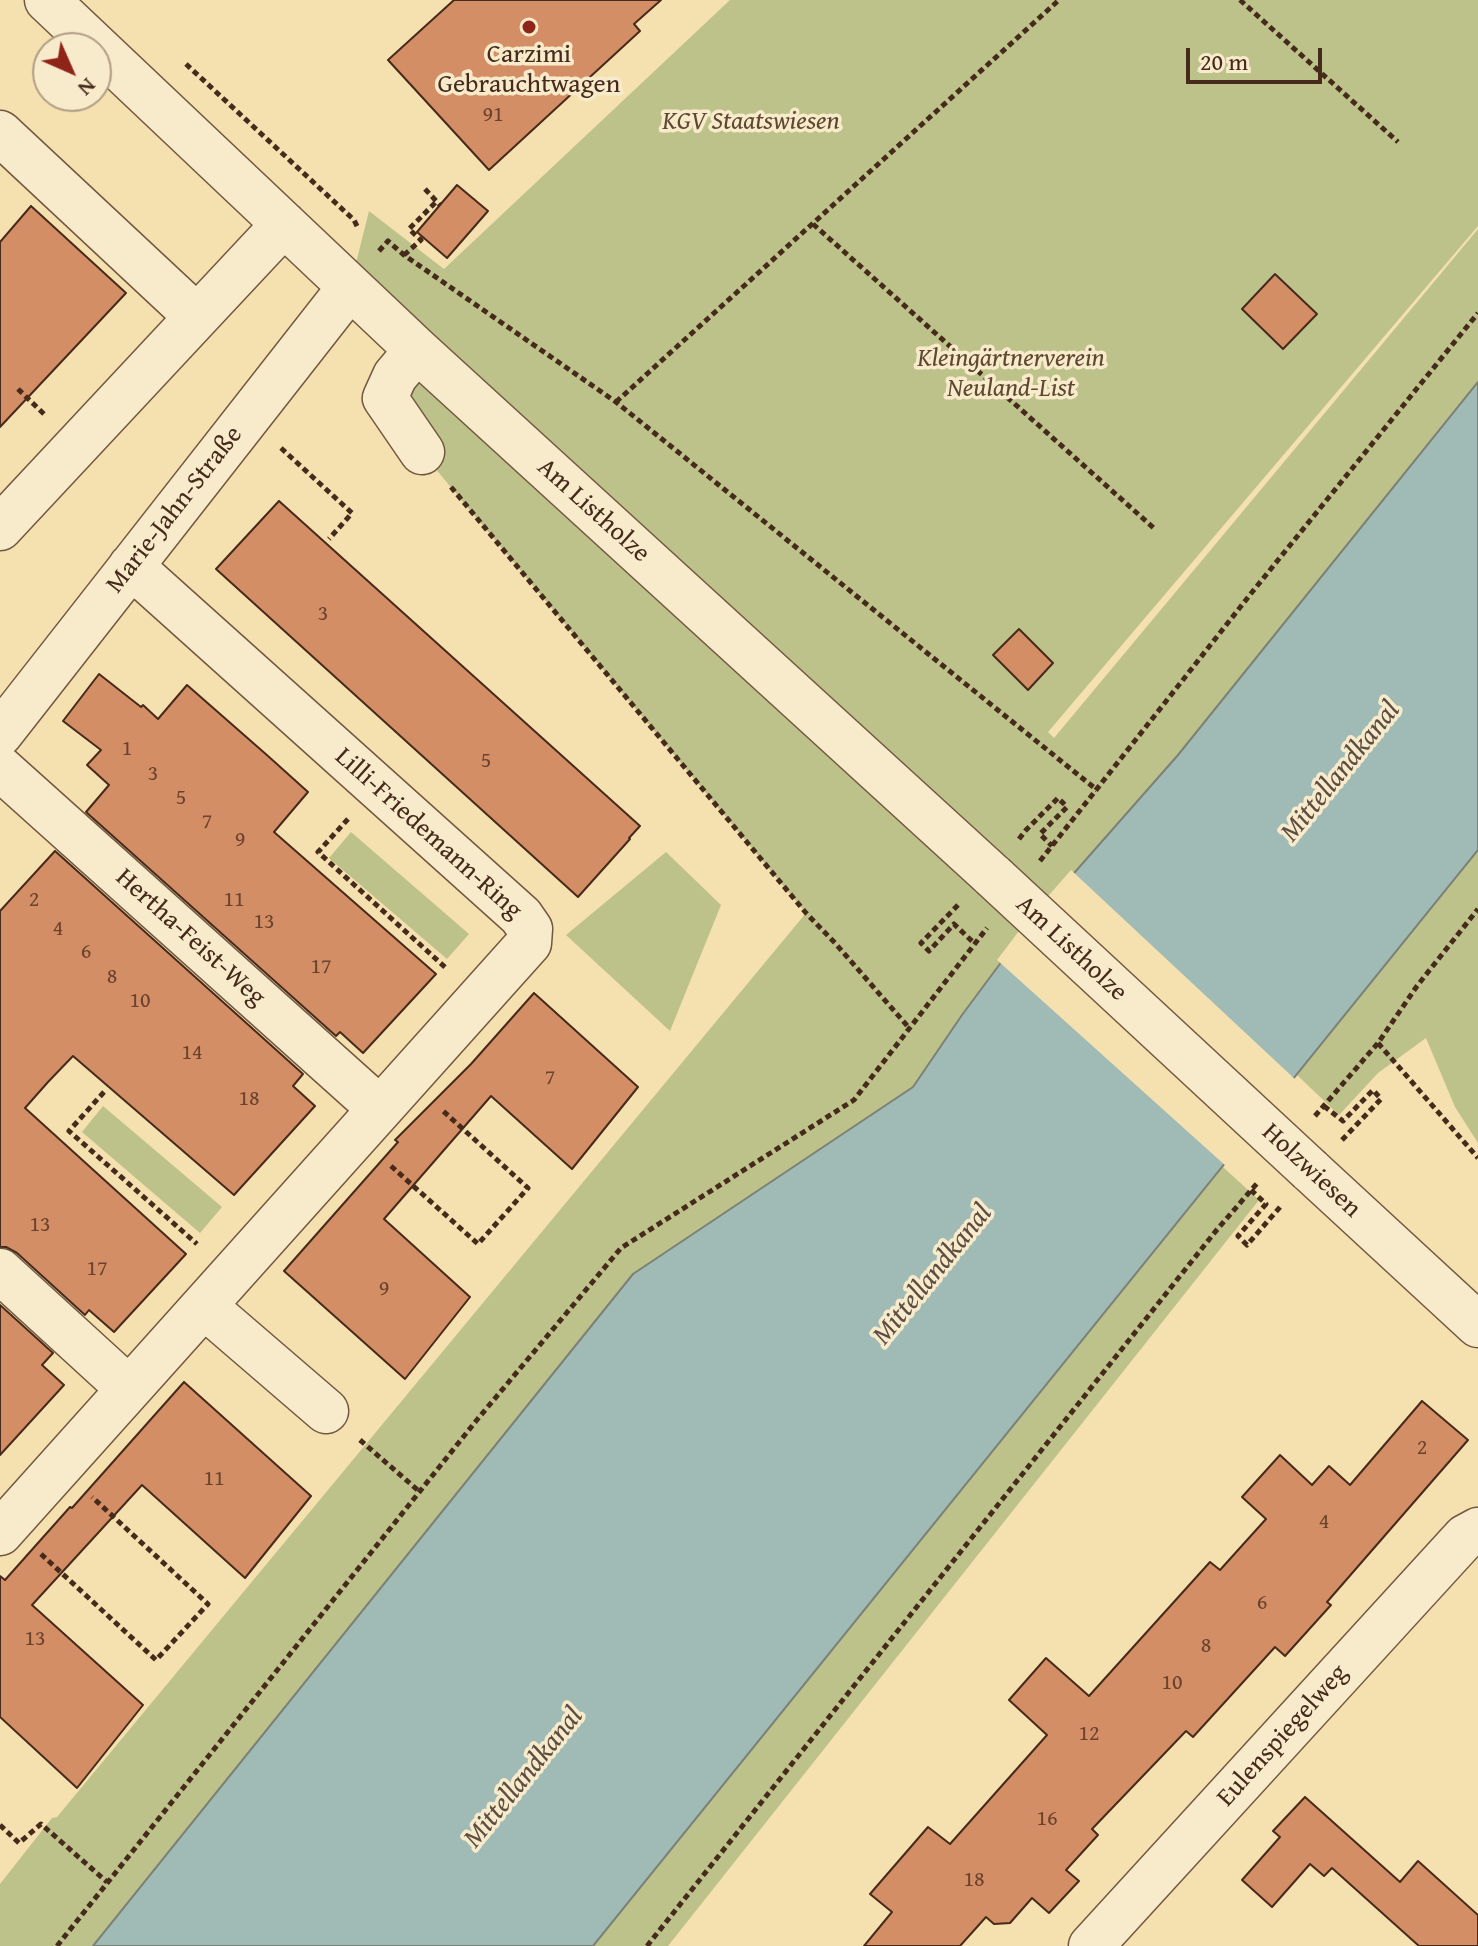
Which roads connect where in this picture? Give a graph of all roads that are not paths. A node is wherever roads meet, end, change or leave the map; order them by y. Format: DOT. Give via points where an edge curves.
graph roads {
  1 [pos="47,0"];
  2 [pos="0,133"];
  3 [pos="284,224"];
  4 [pos="363,271"];
  5 [pos="197,317"];
  6 [pos="417,350"];
  7 [pos="422,452"];
  8 [pos="0,528"];
  9 [pos="131,566"];
  10 [pos="0,734"];
  11 [pos="0,768"];
  12 [pos="1144,1017"];
  13 [pos="381,1108"];
  14 [pos="0,1271"];
  15 [pos="204,1306"];
  16 [pos="1478,1325"];
  17 [pos="129,1389"];
  18 [pos="326,1411"];
  19 [pos="4,1528"];
  20 [pos="1478,1530"];
  21 [pos="1091,1946"];
  1 -- 3 [label="street, Am Listholze"];
  2 -- 5 [label="street"];
  3 -- 4 [label="street, Am Listholze"];
  3 -- 5 [label="street"];
  4 -- 6 [label="street, Am Listholze"];
  4 -- 9 [label="street, Marie-Jahn-Straße"];
  5 -- 8 [label="street"];
  6 -- 7 [label="street" via="385,398"];
  6 -- 12 [label="street, Am Listholze, bridge" via="1013,873"];
  9 -- 10 [label="street, Marie-Jahn-Straße"];
  9 -- 13 [label="street, Lilli-Friedemann-Ring" via="530,929 529,943"];
  11 -- 13 [label="street, Hertha-Feist-Weg"];
  12 -- 16 [label="street, Holzwiesen, bridge"];
  13 -- 15 [label="street, Lilli-Friedemann-Ring"];
  14 -- 17 [label="street"];
  15 -- 17 [label="street, Lilli-Friedemann-Ring"];
  15 -- 18 [label="street"];
  17 -- 19 [label="street, Lilli-Friedemann-Ring"];
  20 -- 21 [label="street, Eulenspiegelweg" via="1465,1537"];
}
